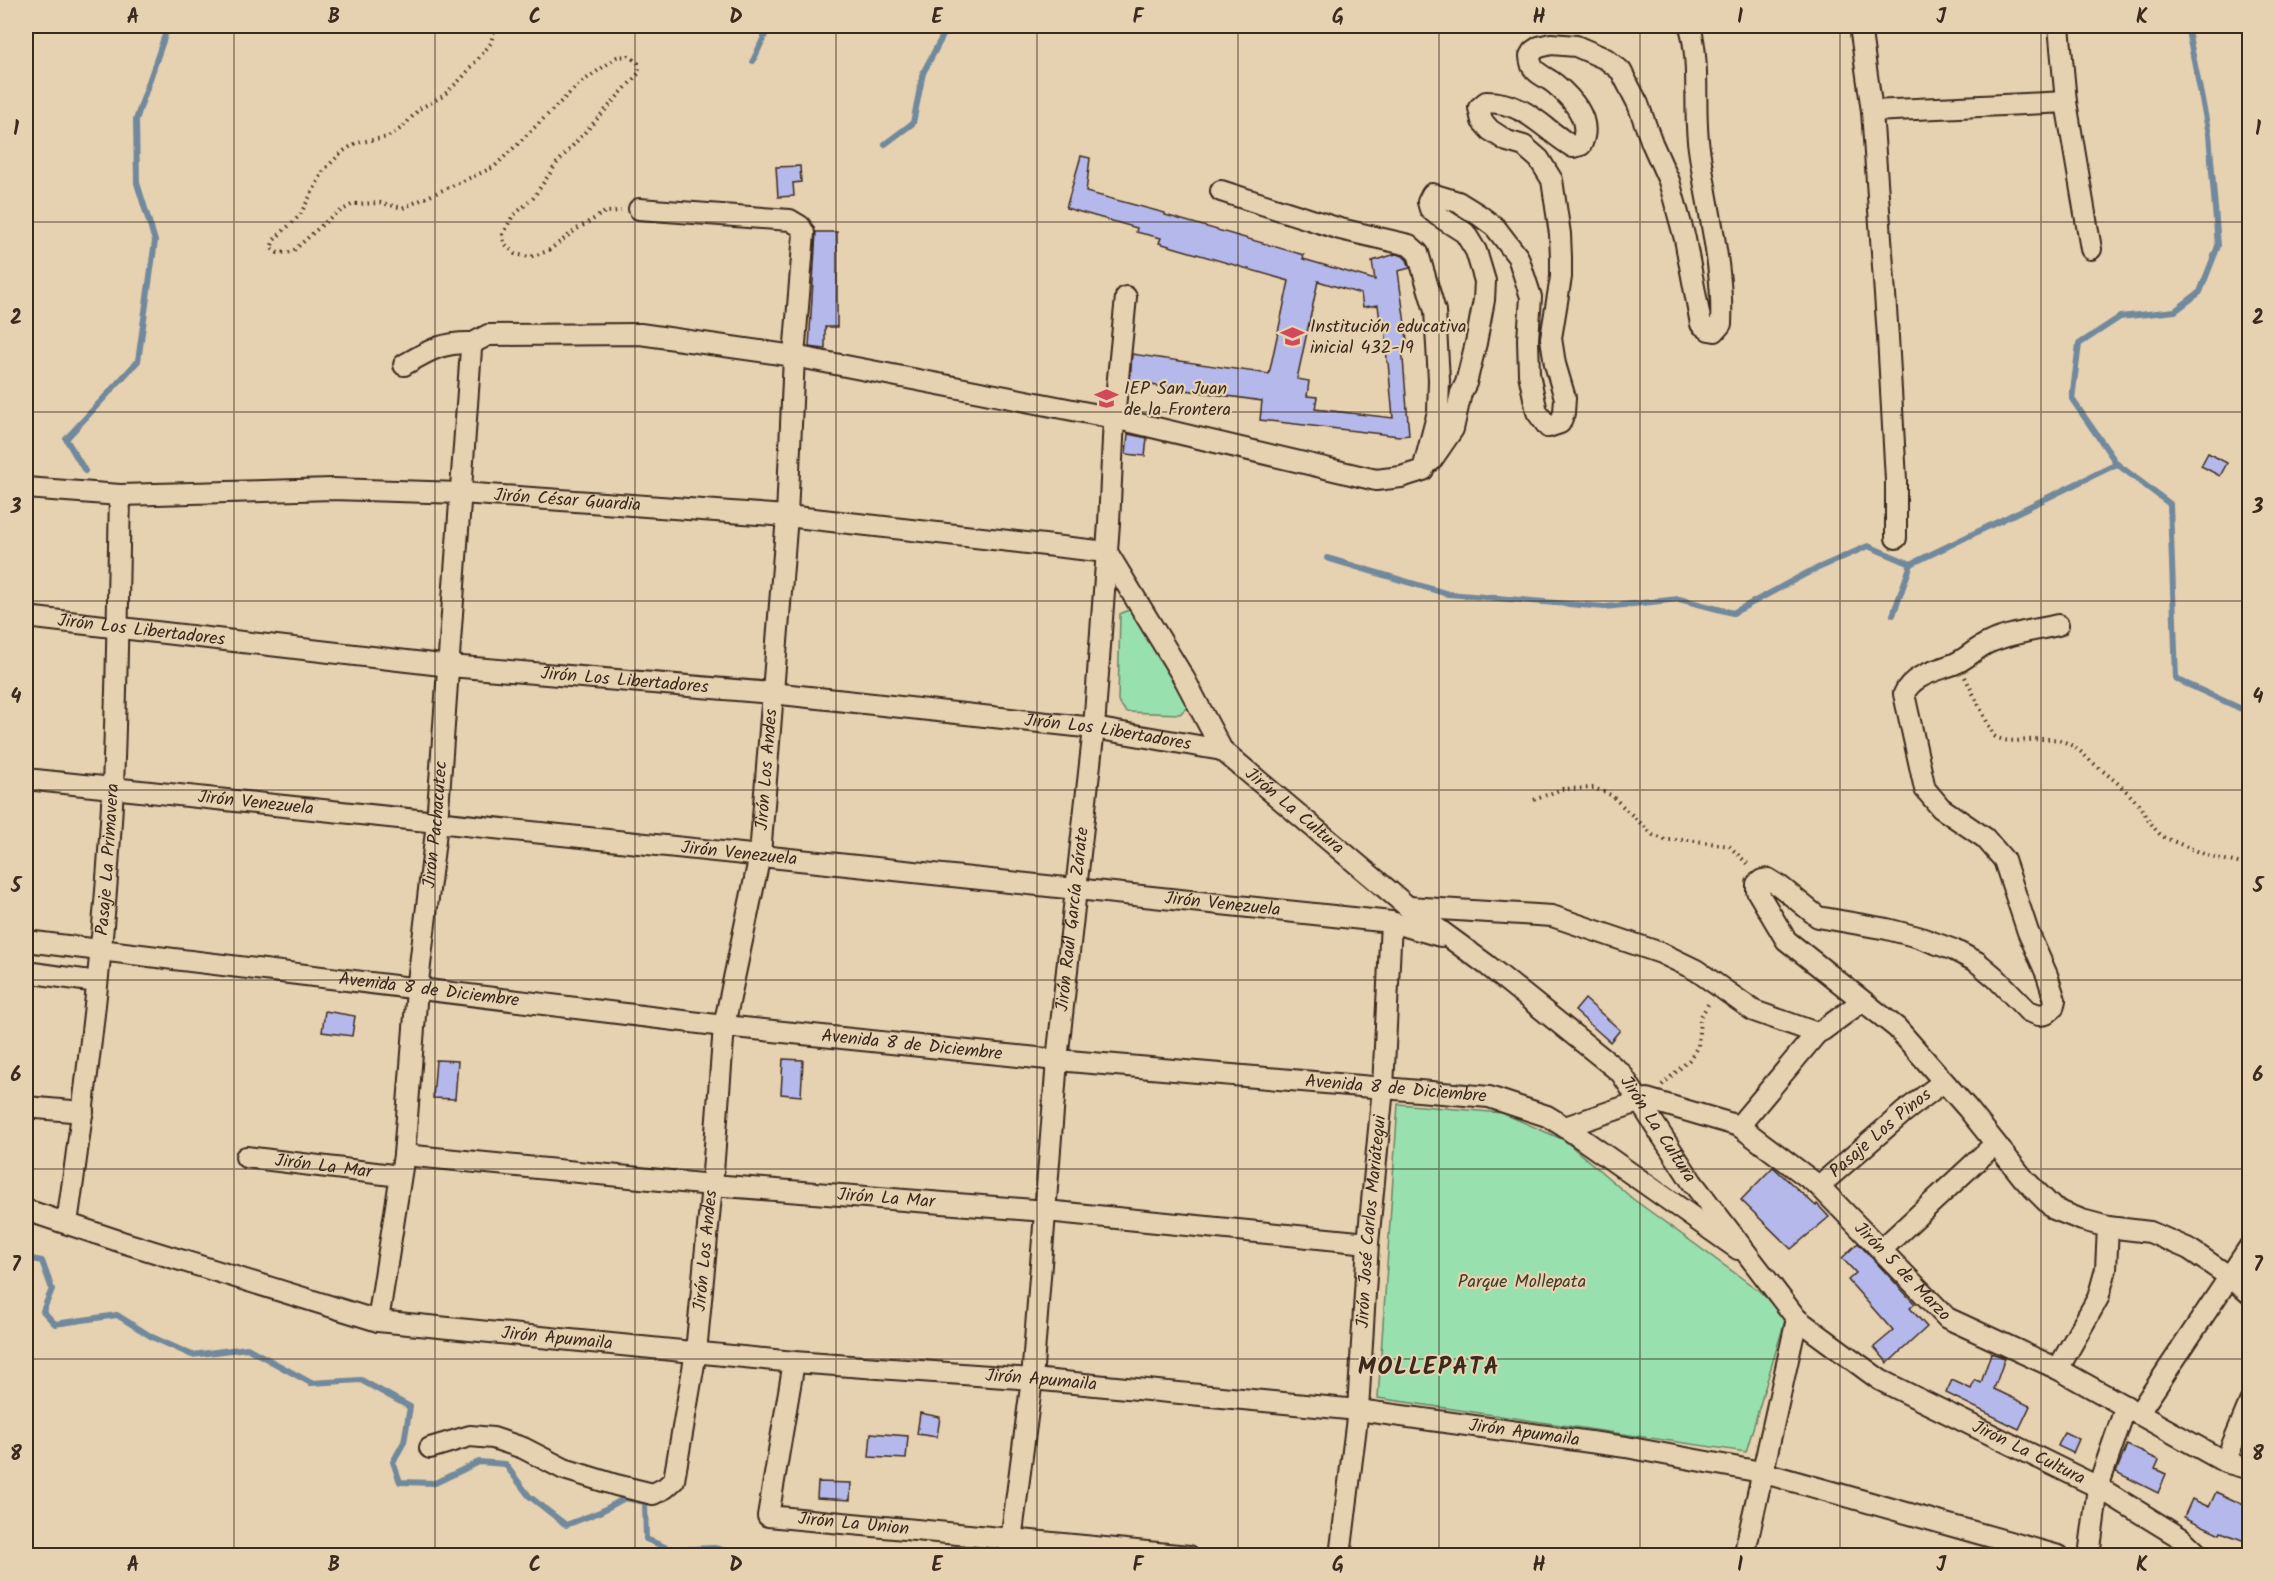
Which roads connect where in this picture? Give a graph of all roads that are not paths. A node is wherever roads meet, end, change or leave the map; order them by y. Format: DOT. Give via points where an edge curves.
graph roads {
  1 [pos="1690,26"];
  2 [pos="1860,26"];
  3 [pos="2059,26"];
  4 [pos="2066,102"];
  5 [pos="1872,111"];
  6 [pos="1221,191"];
  7 [pos="639,209"];
  8 [pos="2091,249"];
  9 [pos="1126,297"];
  10 [pos="480,339"];
  11 [pos="794,356"];
  12 [pos="404,366"];
  13 [pos="1114,418"];
  14 [pos="1423,470"];
  15 [pos="26,488"];
  16 [pos="461,494"];
  17 [pos="120,495"];
  18 [pos="787,516"];
  19 [pos="1896,538"];
  20 [pos="1107,552"];
  21 [pos="26,617"];
  22 [pos="2058,625"];
  23 [pos="118,629"];
  24 [pos="450,666"];
  25 [pos="772,693"];
  26 [pos="1094,728"];
  27 [pos="1222,750"];
  28 [pos="26,779"];
  29 [pos="113,787"];
  30 [pos="437,823"];
  31 [pos="760,855"];
  32 [pos="1077,887"];
  33 [pos="1408,907"];
  34 [pos="1391,922"];
  35 [pos="1451,939"];
  36 [pos="26,941"];
  37 [pos="101,949"];
  38 [pos="26,972"];
  39 [pos="97,982"];
  40 [pos="417,990"];
  41 [pos="1862,1002"];
  42 [pos="724,1026"];
  43 [pos="1817,1033"];
  44 [pos="1057,1060"];
  45 [pos="1943,1082"];
  46 [pos="1383,1088"];
  47 [pos="1643,1100"];
  48 [pos="26,1107"];
  49 [pos="83,1112"];
  50 [pos="1739,1126"];
  51 [pos="1565,1127"];
  52 [pos="1995,1144"];
  53 [pos="404,1155"];
  54 [pos="246,1157"];
  55 [pos="400,1176"];
  56 [pos="712,1185"];
  57 [pos="1819,1186"];
  58 [pos="26,1210"];
  59 [pos="1046,1211"];
  60 [pos="67,1223"];
  61 [pos="2108,1227"];
  62 [pos="1368,1243"];
  63 [pos="2250,1246"];
  64 [pos="1882,1249"];
  65 [pos="1755,1261"];
  66 [pos="2230,1277"];
  67 [pos="2250,1294"];
  68 [pos="1797,1319"];
  69 [pos="378,1321"];
  70 [pos="696,1352"];
  71 [pos="794,1362"];
  72 [pos="2058,1369"];
  73 [pos="1032,1379"];
  74 [pos="2250,1402"];
  75 [pos="1358,1410"];
  76 [pos="2132,1410"];
  77 [pos="429,1448"];
  78 [pos="2225,1461"];
  79 [pos="2250,1469"];
  80 [pos="1761,1472"];
  81 [pos="2098,1487"];
  82 [pos="1010,1548"];
  83 [pos="1180,1555"];
  84 [pos="1189,1556"];
  85 [pos="1340,1556"];
  86 [pos="1744,1556"];
  87 [pos="2059,1556"];
  88 [pos="2089,1556"];
  89 [pos="2200,1556"];
  1 -- 14 [label="street" via="1695,44 1698,140 1718,266 1721,324 1715,331 1701,324 1669,181 1621,71 1606,59 1576,46 1539,47 1530,56 1532,66 1578,106 1585,129 1581,145 1574,147 1524,110 1508,104 1486,102 1479,108 1482,122 1490,130 1524,146 1539,159 1552,180 1561,258 1551,347 1565,398 1564,413 1560,423 1548,427 1538,412 1529,374 1530,297 1518,257 1495,227 1479,215 1458,202 1432,194 1430,209 1465,233 1476,250 1485,281 1476,343 1453,429"];
  2 -- 5 [label="street"];
  3 -- 4 [label="street"];
  4 -- 5 [label="street"];
  4 -- 8 [label="street"];
  5 -- 19 [label="street" via="1888,337"];
  6 -- 14 [label="street" via="1340,229 1409,245 1418,253 1435,311 1439,380 1438,412"];
  7 -- 11 [label="street, Jirón Los Andes" via="790,220 800,226 804,233"];
  9 -- 13 [label="street, Jirón Raúl García Zárate"];
  10 -- 11 [label="street" via="640,334"];
  10 -- 12 [label="street" via="451,342"];
  10 -- 16 [label="street, Jirón Pachacutec" via="471,349"];
  11 -- 13 [label="street"];
  11 -- 18 [label="street, Jirón Los Andes"];
  13 -- 14 [label="street" via="1376,480"];
  13 -- 20 [label="street, Jirón Raúl García Zárate"];
  15 -- 17 [label="street, Jirón César Guardia"];
  16 -- 17 [label="street, Jirón César Guardia" via="332,489"];
  16 -- 18 [label="street, Jirón César Guardia"];
  16 -- 24 [label="street, Jirón Pachacutec"];
  17 -- 23 [label="street, Pasaje La Primavera"];
  18 -- 20 [label="street, Jirón César Guardia"];
  18 -- 25 [label="street, Jirón Los Andes"];
  20 -- 26 [label="street, Jirón Raúl García Zárate"];
  20 -- 27 [label="street" via="1185,680"];
  21 -- 23 [label="street, Jirón Los Libertadores"];
  22 -- 41 [label="street" via="1992,640 1956,663 1920,677 1904,694 1925,789 1941,808 1985,838 2004,860 2028,932 2048,975 2055,1000 2053,1008 2038,1015 2028,1011 1977,962 1954,950 1887,929 1818,917 1781,886 1768,879 1757,884 1761,900 1786,940"];
  23 -- 24 [label="street, Jirón Los Libertadores"];
  23 -- 29 [label="street, Pasaje La Primavera"];
  24 -- 25 [label="street, Jirón Los Libertadores"];
  24 -- 30 [label="street, Jirón Pachacutec"];
  25 -- 26 [label="street, Jirón Los Libertadores"];
  25 -- 31 [label="street, Jirón Los Andes"];
  26 -- 27 [label="street, Jirón Los Libertadores"];
  26 -- 32 [label="street, Jirón Raúl García Zárate"];
  27 -- 33 [label="street, Jirón La Cultura"];
  28 -- 29 [label="street, Jirón Venezuela"];
  29 -- 30 [label="street, Jirón Venezuela"];
  29 -- 37 [label="street, Pasaje La Primavera"];
  30 -- 31 [label="street, Jirón Venezuela"];
  30 -- 40 [label="street, Jirón Pachacutec"];
  31 -- 32 [label="street, Jirón Venezuela"];
  31 -- 42 [label="street, Jirón Los Andes"];
  32 -- 34 [label="street, Jirón Venezuela"];
  32 -- 44 [label="street, Jirón Raúl García Zárate"];
  33 -- 35 [label="street, Jirón La Cultura"];
  33 -- 43 [label="street" via="1552,916 1661,953 1696,970 1754,1011"];
  34 -- 35 [label="street, Jirón Venezuela"];
  34 -- 46 [label="street, Jirón José Carlos Mariátegui"];
  35 -- 47 [label="street, Jirón La Cultura" via="1621,1073"];
  36 -- 37 [label="street, Avenida 8 de Diciembre"];
  37 -- 39 [label="street, Pasaje La Primavera"];
  37 -- 40 [label="street, Avenida 8 de Diciembre"];
  38 -- 39 [label="street"];
  39 -- 49 [label="street, Pasaje La Primavera"];
  40 -- 42 [label="street, Avenida 8 de Diciembre"];
  40 -- 53 [label="street, Jirón Pachacutec"];
  41 -- 43 [label="street"];
  41 -- 45 [label="street" via="1897,1028"];
  42 -- 44 [label="street, Avenida 8 de Diciembre"];
  42 -- 56 [label="street, Jirón Los Andes"];
  43 -- 50 [label="street"];
  44 -- 46 [label="street, Avenida 8 de Diciembre"];
  44 -- 59 [label="street, Jirón Raúl García Zárate"];
  45 -- 52 [label="street"];
  45 -- 57 [label="street, Pasaje Los Pinos"];
  46 -- 51 [label="street, Avenida 8 de Diciembre" via="1489,1097 1547,1116"];
  46 -- 62 [label="street, Jirón José Carlos Mariátegui"];
  47 -- 50 [label="street, Jirón 5 de Marzo"];
  47 -- 51 [label="street"];
  47 -- 65 [label="street, Jirón La Cultura" via="1692,1182"];
  48 -- 49 [label="street"];
  49 -- 60 [label="street, Pasaje La Primavera"];
  50 -- 57 [label="street, Jirón 5 de Marzo"];
  51 -- 65 [label="street, Avenida 8 de Diciembre"];
  52 -- 61 [label="street" via="2054,1209"];
  52 -- 64 [label="street"];
  53 -- 55 [label="street, Jirón Pachacutec"];
  53 -- 56 [label="street, Jirón La Mar"];
  54 -- 55 [label="street, Jirón La Mar"];
  55 -- 69 [label="street, Jirón Pachacutec"];
  56 -- 59 [label="street, Jirón La Mar"];
  56 -- 70 [label="street, Jirón Los Andes"];
  57 -- 64 [label="street, Jirón 5 de Marzo"];
  58 -- 60 [label="street, Jirón Apumaila"];
  59 -- 62 [label="street, Jirón La Mar"];
  59 -- 73 [label="street, Jirón Raúl García Zárate"];
  60 -- 69 [label="street, Jirón Apumaila"];
  61 -- 66 [label="street" via="2150,1232 2188,1249"];
  61 -- 72 [label="street" via="2106,1269 2098,1298"];
  62 -- 75 [label="street, Jirón José Carlos Mariátegui"];
  63 -- 66 [label="street"];
  64 -- 72 [label="street, Jirón 5 de Marzo" via="1947,1318"];
  65 -- 68 [label="street, Jirón La Cultura"];
  66 -- 67 [label="street"];
  66 -- 76 [label="street"];
  68 -- 80 [label="street"];
  68 -- 81 [label="street, Jirón La Cultura" via="1880,1380"];
  69 -- 70 [label="street, Jirón Apumaila"];
  70 -- 71 [label="street, Jirón Apumaila"];
  70 -- 77 [label="street, Jirón Los Andes" via="674,1480 653,1494 564,1469 493,1438 470,1436"];
  71 -- 73 [label="street, Jirón Apumaila"];
  71 -- 82 [label="street, Jirón La Union" via="768,1516"];
  72 -- 76 [label="street, Jirón 5 de Marzo"];
  73 -- 75 [label="street, Jirón Apumaila"];
  73 -- 82 [label="street, Jirón Raúl García Zárate"];
  74 -- 78 [label="street"];
  75 -- 80 [label="street, Jirón Apumaila" via="1626,1448"];
  75 -- 85 [label="street, Jirón José Carlos Mariátegui"];
  76 -- 78 [label="street, Jirón 5 de Marzo"];
  76 -- 81 [label="street"];
  78 -- 79 [label="street, Jirón 5 de Marzo"];
  80 -- 86 [label="street"];
  80 -- 87 [label="street, Jirón Apumaila"];
  81 -- 88 [label="street"];
  81 -- 89 [label="street, Jirón La Cultura" via="2181,1538"];
  82 -- 83 [label="street, Jirón La Union"];
  83 -- 84 [label="street, Jirón La Union"];
}
